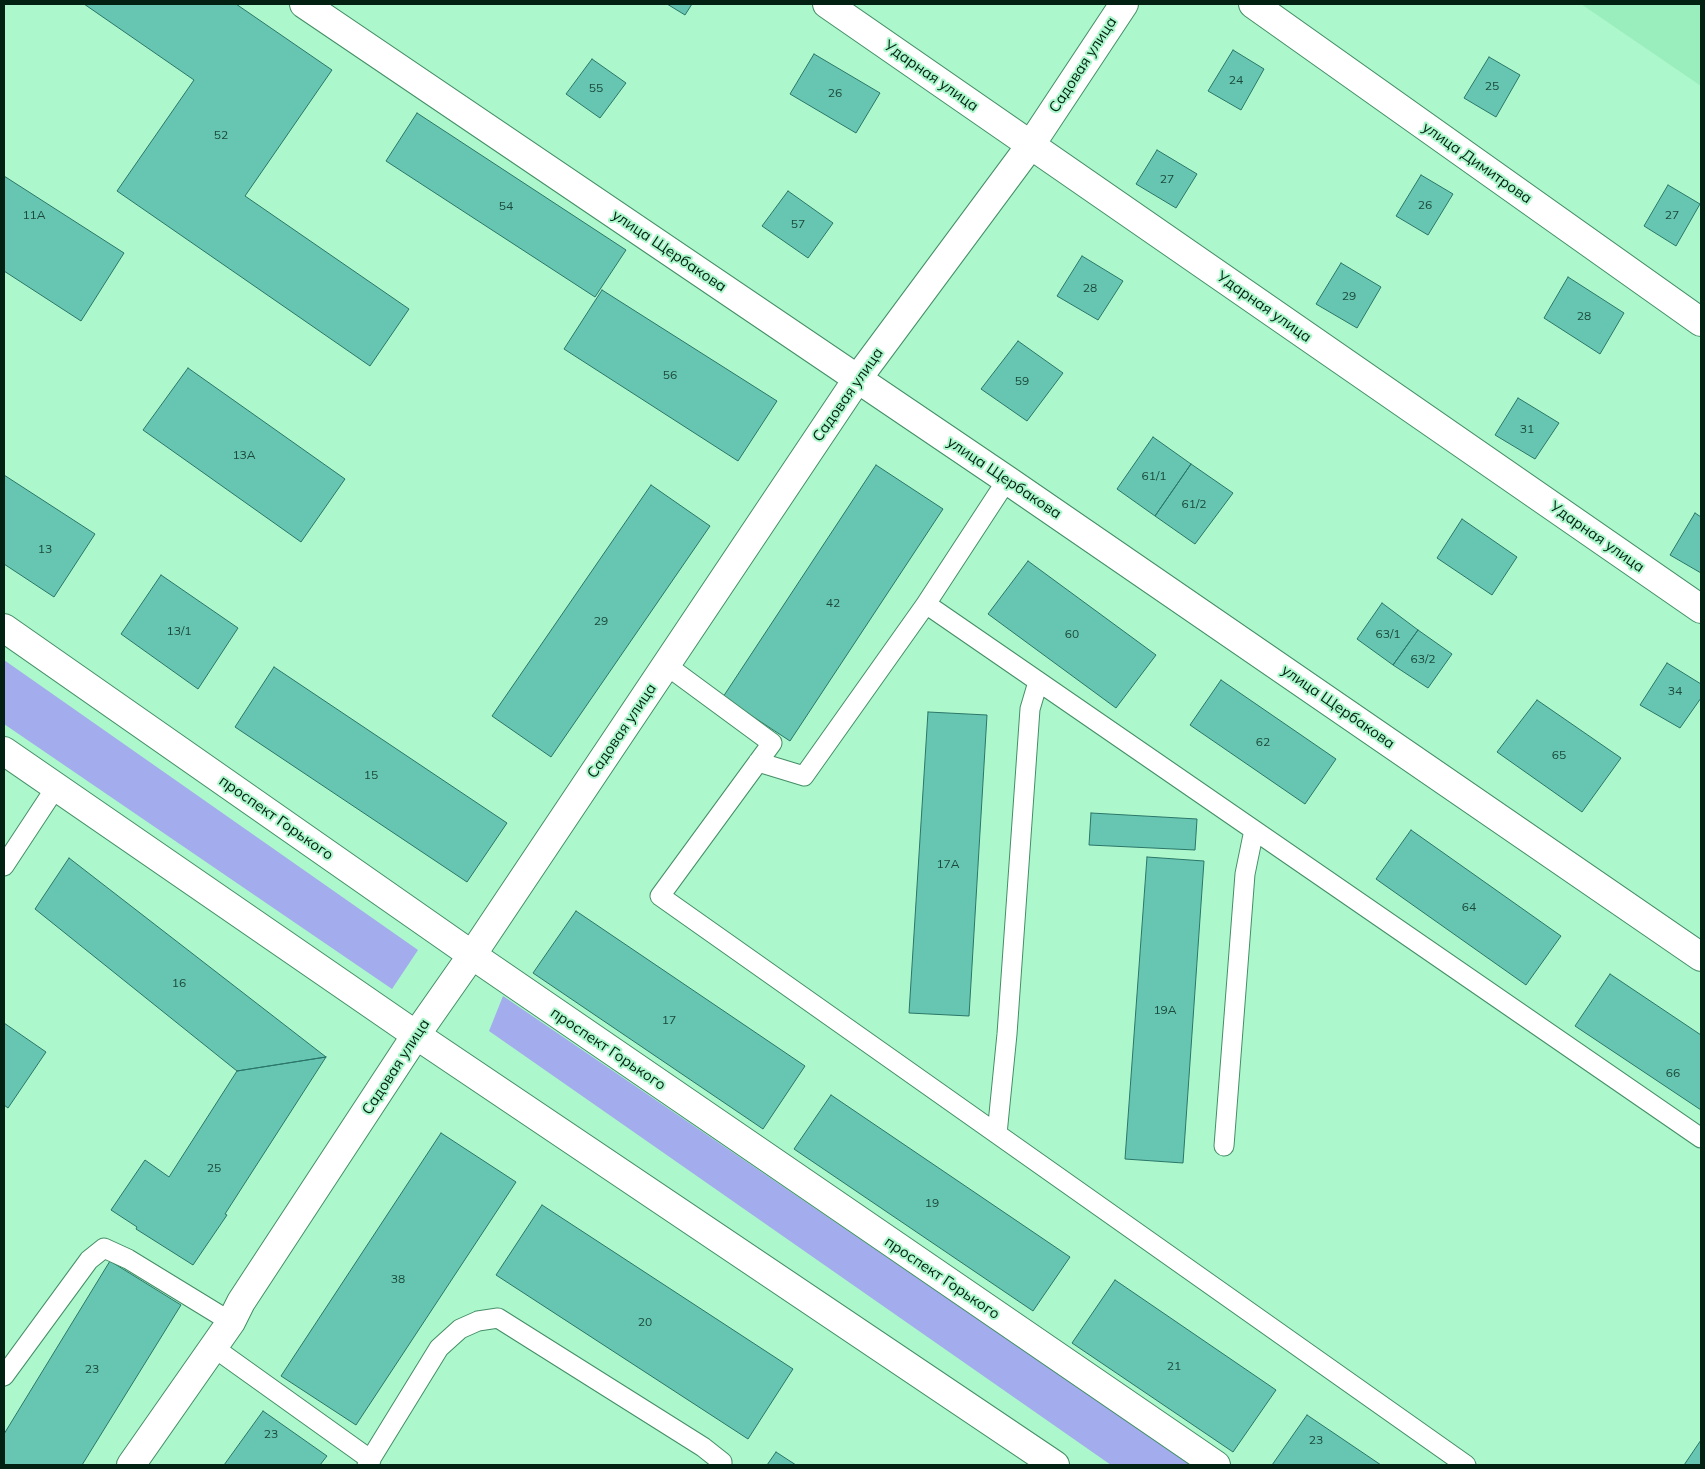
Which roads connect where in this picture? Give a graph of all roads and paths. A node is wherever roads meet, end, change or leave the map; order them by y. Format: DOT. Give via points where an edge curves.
graph roads {
  1 [pos="304,4"];
  2 [pos="827,4"];
  3 [pos="1124,4"];
  4 [pos="1253,4"];
  5 [pos="1030,146"];
  6 [pos="1701,322"];
  7 [pos="858,378"];
  8 [pos="1007,480"];
  9 [pos="926,604"];
  10 [pos="1701,609"];
  11 [pos="4,628"];
  12 [pos="666,664"];
  13 [pos="1038,682"];
  14 [pos="4,752"];
  15 [pos="758,762"];
  16 [pos="56,787"];
  17 [pos="1254,830"];
  18 [pos="4,866"];
  19 [pos="472,955"];
  20 [pos="1701,957"];
  21 [pos="416,1035"];
  22 [pos="997,1134"];
  23 [pos="1701,1138"];
  24 [pos="1224,1146"];
  25 [pos="231,1322"];
  26 [pos="213,1347"];
  27 [pos="4,1376"];
  28 [pos="369,1462"];
  29 [pos="131,1465"];
  30 [pos="722,1465"];
  31 [pos="1055,1465"];
  32 [pos="1216,1465"];
  33 [pos="1466,1465"];
  1 -- 7 [label="street, улица Щербакова"];
  2 -- 5 [label="street, Ударная улица"];
  3 -- 5 [label="street, Садовая улица"];
  4 -- 6 [label="street, улица Димитрова"];
  5 -- 7 [label="street, Садовая улица"];
  5 -- 10 [label="street, Ударная улица"];
  7 -- 8 [label="street, улица Щербакова"];
  7 -- 12 [label="street, Садовая улица"];
  8 -- 9 [label="lane"];
  8 -- 20 [label="street, улица Щербакова"];
  9 -- 13 [label="lane"];
  9 -- 15 [label="lane" via="804,776"];
  11 -- 19 [label="street, проспект Горького"];
  12 -- 15 [label="lane" via="772,743"];
  12 -- 19 [label="street, Садовая улица"];
  13 -- 17 [label="lane"];
  13 -- 22 [label="lane" via="1030,709"];
  14 -- 16 [label="street"];
  15 -- 22 [label="lane" via="660,896"];
  16 -- 18 [label="lane"];
  16 -- 21 [label="street"];
  17 -- 23 [label="lane"];
  17 -- 24 [label="lane" via="1245,874"];
  19 -- 21 [label="street, Садовая улица"];
  19 -- 32 [label="street, проспект Горького"];
  21 -- 25 [label="street, Садовая улица"];
  21 -- 31 [label="street"];
  22 -- 33 [label="lane"];
  25 -- 26 [label="street, Садовая улица"];
  25 -- 27 [label="lane" via="128,1259 104,1248 89,1260"];
  26 -- 28 [label="lane"];
  26 -- 29 [label="street, Садовая улица"];
  28 -- 30 [label="lane" via="439,1348 460,1329 478,1321 498,1318 703,1447"];
}
